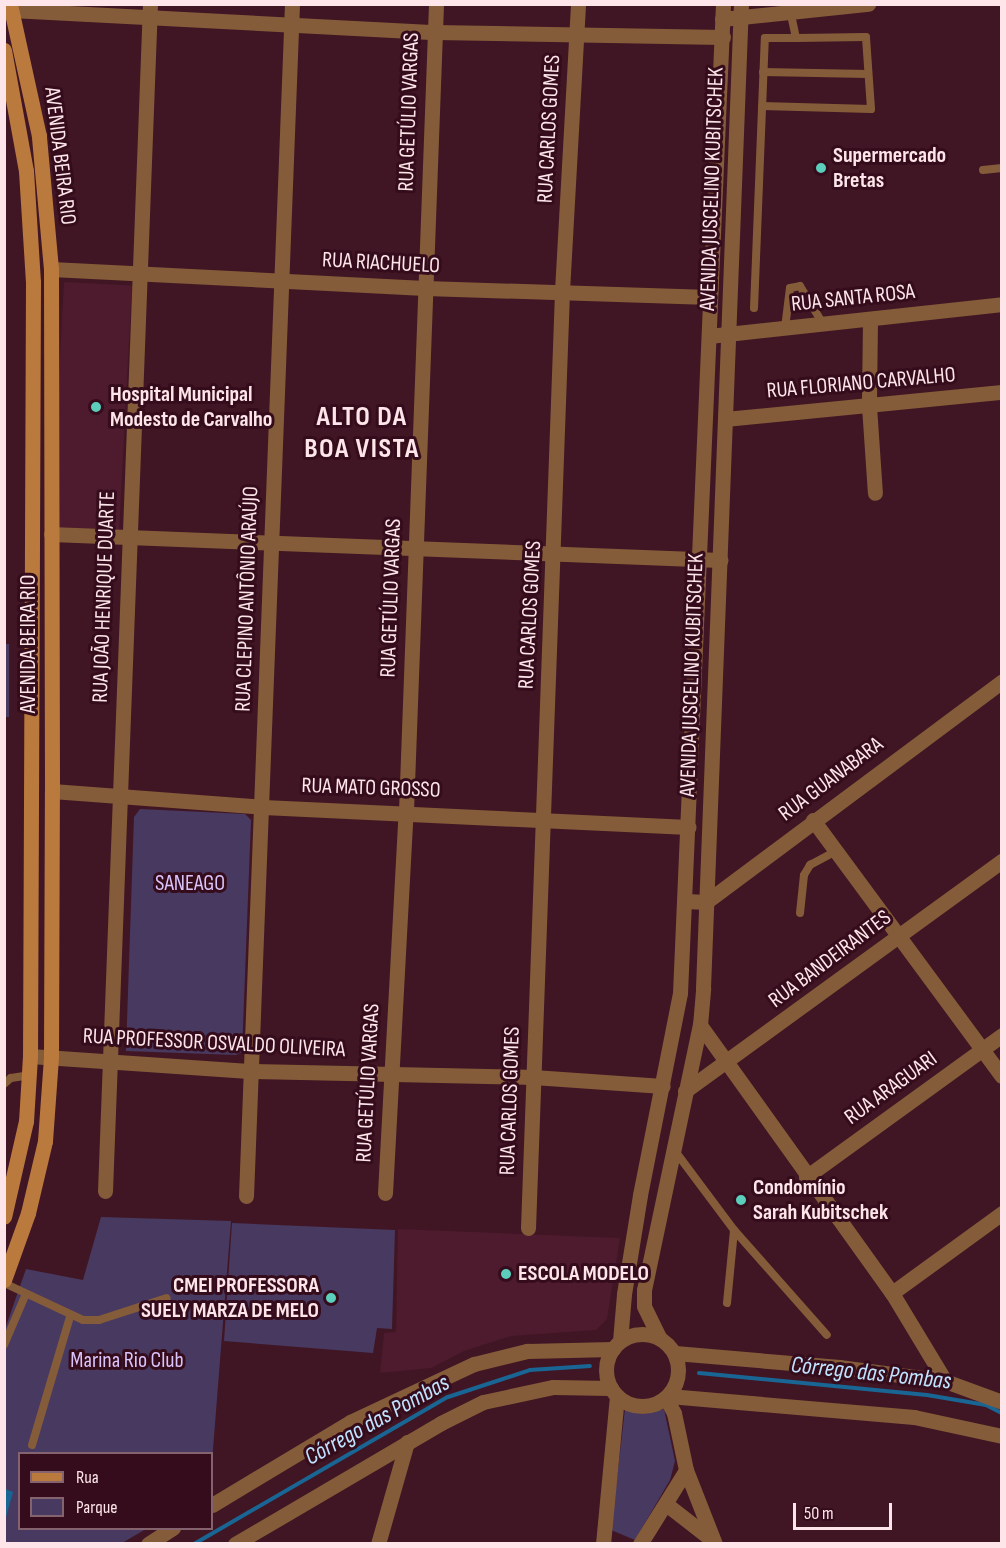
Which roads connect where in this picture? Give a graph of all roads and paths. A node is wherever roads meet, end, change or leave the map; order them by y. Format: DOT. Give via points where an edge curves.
graph roads {
  1 [pos="292,4"];
  2 [pos="436,4"];
  3 [pos="578,4"];
  4 [pos="868,4"];
  5 [pos="10,7"];
  6 [pos="150,10"];
  7 [pos="741,11"];
  8 [pos="722,12"];
  9 [pos="791,14"];
  10 [pos="291,23"];
  11 [pos="435,32"];
  12 [pos="577,34"];
  13 [pos="723,37"];
  14 [pos="796,38"];
  15 [pos="4,50"];
  16 [pos="763,72"];
  17 [pos="868,74"];
  18 [pos="762,106"];
  19 [pos="1002,168"];
  20 [pos="983,170"];
  21 [pos="51,269"];
  22 [pos="140,274"];
  23 [pos="282,280"];
  24 [pos="425,288"];
  25 [pos="562,291"];
  26 [pos="710,297"];
  27 [pos="1002,304"];
  28 [pos="754,308"];
  29 [pos="870,319"];
  30 [pos="823,324"];
  31 [pos="785,328"];
  32 [pos="729,334"];
  33 [pos="709,336"];
  34 [pos="1002,392"];
  35 [pos="869,406"];
  36 [pos="725,425"];
  37 [pos="705,431"];
  38 [pos="875,493"];
  39 [pos="51,534"];
  40 [pos="128,536"];
  41 [pos="270,543"];
  42 [pos="415,551"];
  43 [pos="555,555"];
  44 [pos="700,559"];
  45 [pos="720,560"];
  46 [pos="1002,681"];
  47 [pos="692,760"];
  48 [pos="711,761"];
  49 [pos="52,791"];
  50 [pos="121,797"];
  51 [pos="263,807"];
  52 [pos="406,811"];
  53 [pos="543,818"];
  54 [pos="813,820"];
  55 [pos="689,827"];
  56 [pos="834,852"];
  57 [pos="1002,861"];
  58 [pos="686,901"];
  59 [pos="706,902"];
  60 [pos="800,912"];
  61 [pos="900,934"];
  62 [pos="700,1025"];
  63 [pos="1002,1035"];
  64 [pos="982,1050"];
  65 [pos="30,1056"];
  66 [pos="51,1058"];
  67 [pos="110,1062"];
  68 [pos="728,1063"];
  69 [pos="252,1071"];
  70 [pos="392,1072"];
  71 [pos="29,1075"];
  72 [pos="1002,1076"];
  73 [pos="533,1077"];
  74 [pos="4,1084"];
  75 [pos="663,1086"];
  76 [pos="685,1091"];
  77 [pos="673,1147"];
  78 [pos="806,1177"];
  79 [pos="105,1191"];
  80 [pos="385,1193"];
  81 [pos="246,1196"];
  82 [pos="1002,1213"];
  83 [pos="4,1217"];
  84 [pos="528,1228"];
  85 [pos="734,1230"];
  86 [pos="4,1282"];
  87 [pos="892,1293"];
  88 [pos="24,1296"];
  89 [pos="167,1298"];
  90 [pos="727,1303"];
  91 [pos="70,1317"];
  92 [pos="827,1335"];
  93 [pos="659,1337"];
  94 [pos="4,1345"];
  95 [pos="616,1345"];
  96 [pos="675,1353"];
  97 [pos="945,1381"];
  98 [pos="614,1392"];
  99 [pos="668,1397"];
  100 [pos="1000,1400"];
  101 [pos="1002,1436"];
  102 [pos="407,1442"];
  103 [pos="32,1445"];
  104 [pos="686,1470"];
  105 [pos="213,1504"];
  106 [pos="666,1504"];
  107 [pos="170,1530"];
  108 [pos="254,1540"];
  109 [pos="607,1542"];
  110 [pos="714,1542"];
  111 [pos="148,1544"];
  112 [pos="235,1544"];
  113 [pos="378,1544"];
  114 [pos="640,1544"];
  1 -- 10 [label="street, RUA CLEPINO ANTÔNIO ARAÚJO"];
  2 -- 11 [label="street, RUA GETÚLIO VARGAS"];
  3 -- 12 [label="street, RUA CARLOS GOMES"];
  4 -- 9 [label="street"];
  5 -- 6 [label="street"];
  5 -- 21 [label="main road, AVENIDA BEIRA RIO" via="39,136"];
  6 -- 10 [label="street"];
  6 -- 22 [label="street, RUA JOÃO HENRIQUE DUARTE"];
  7 -- 8 [label="street"];
  7 -- 9 [label="street"];
  7 -- 32 [label="street, AVENIDA JUSCELINO KUBITSCHEK"];
  8 -- 13 [label="street, AVENIDA JUSCELINO KUBITSCHEK"];
  9 -- 14 [label="lane"];
  10 -- 11 [label="street"];
  10 -- 23 [label="street, RUA CLEPINO ANTÔNIO ARAÚJO"];
  11 -- 12 [label="street"];
  11 -- 24 [label="street, RUA GETÚLIO VARGAS"];
  12 -- 13 [label="street"];
  12 -- 25 [label="street, RUA CARLOS GOMES"];
  13 -- 26 [label="street, AVENIDA JUSCELINO KUBITSCHEK"];
  14 -- 16 [label="lane" via="765,38"];
  14 -- 17 [label="lane" via="866,37"];
  15 -- 65 [label="main road, AVENIDA BEIRA RIO" via="26,171 33,282"];
  16 -- 17 [label="lane"];
  16 -- 18 [label="lane"];
  17 -- 18 [label="lane" via="871,109"];
  18 -- 28 [label="lane"];
  19 -- 20 [label="lane"];
  21 -- 22 [label="street, RUA RIACHUELO"];
  21 -- 39 [label="main road, AVENIDA BEIRA RIO"];
  22 -- 23 [label="street, RUA RIACHUELO"];
  22 -- 40 [label="street, RUA JOÃO HENRIQUE DUARTE"];
  23 -- 24 [label="street, RUA RIACHUELO"];
  23 -- 41 [label="street, RUA CLEPINO ANTÔNIO ARAÚJO"];
  24 -- 25 [label="street, RUA RIACHUELO"];
  24 -- 42 [label="street, RUA GETÚLIO VARGAS"];
  25 -- 26 [label="street, RUA RIACHUELO"];
  25 -- 43 [label="street, RUA CARLOS GOMES"];
  26 -- 33 [label="street, AVENIDA JUSCELINO KUBITSCHEK"];
  27 -- 29 [label="street, RUA SANTA ROSA"];
  29 -- 30 [label="street, RUA SANTA ROSA"];
  29 -- 35 [label="street"];
  30 -- 31 [label="street, RUA SANTA ROSA"];
  30 -- 31 [label="lane" via="800,286 790,288"];
  31 -- 32 [label="street, RUA SANTA ROSA"];
  32 -- 33 [label="street, RUA SANTA ROSA"];
  32 -- 36 [label="street, AVENIDA JUSCELINO KUBITSCHEK"];
  33 -- 37 [label="street, AVENIDA JUSCELINO KUBITSCHEK"];
  34 -- 35 [label="street, RUA FLORIANO CARVALHO"];
  35 -- 36 [label="street, RUA FLORIANO CARVALHO"];
  35 -- 38 [label="street"];
  36 -- 37 [label="street, RUA FLORIANO CARVALHO"];
  36 -- 45 [label="street, AVENIDA JUSCELINO KUBITSCHEK"];
  37 -- 44 [label="street, AVENIDA JUSCELINO KUBITSCHEK"];
  39 -- 40 [label="street"];
  39 -- 49 [label="main road, AVENIDA BEIRA RIO"];
  40 -- 41 [label="street"];
  40 -- 50 [label="street, RUA JOÃO HENRIQUE DUARTE"];
  41 -- 42 [label="street"];
  41 -- 51 [label="street, RUA CLEPINO ANTÔNIO ARAÚJO"];
  42 -- 43 [label="street"];
  42 -- 52 [label="street, RUA GETÚLIO VARGAS"];
  43 -- 44 [label="street"];
  43 -- 53 [label="street, RUA CARLOS GOMES"];
  44 -- 45 [label="street"];
  44 -- 47 [label="street, AVENIDA JUSCELINO KUBITSCHEK"];
  45 -- 48 [label="street, AVENIDA JUSCELINO KUBITSCHEK"];
  46 -- 54 [label="street, RUA GUANABARA"];
  47 -- 48 [label="street"];
  47 -- 55 [label="street, AVENIDA JUSCELINO KUBITSCHEK"];
  48 -- 59 [label="street, AVENIDA JUSCELINO KUBITSCHEK"];
  49 -- 50 [label="street, RUA MATO GROSSO"];
  49 -- 66 [label="main road, AVENIDA BEIRA RIO"];
  50 -- 51 [label="street, RUA MATO GROSSO"];
  50 -- 67 [label="street, RUA JOÃO HENRIQUE DUARTE"];
  51 -- 52 [label="street, RUA MATO GROSSO"];
  51 -- 69 [label="street, RUA CLEPINO ANTÔNIO ARAÚJO"];
  52 -- 53 [label="street, RUA MATO GROSSO"];
  52 -- 70 [label="street, RUA GETÚLIO VARGAS"];
  53 -- 55 [label="street, RUA MATO GROSSO"];
  53 -- 73 [label="street, RUA CARLOS GOMES"];
  54 -- 56 [label="street"];
  54 -- 59 [label="street, RUA GUANABARA"];
  55 -- 58 [label="street, AVENIDA JUSCELINO KUBITSCHEK"];
  56 -- 60 [label="lane" via="810,865 804,875"];
  56 -- 61 [label="street"];
  57 -- 61 [label="street, RUA BANDEIRANTES"];
  58 -- 59 [label="street"];
  58 -- 75 [label="street, AVENIDA JUSCELINO KUBITSCHEK" via="680,993"];
  59 -- 62 [label="street, AVENIDA JUSCELINO KUBITSCHEK"];
  61 -- 64 [label="street"];
  61 -- 68 [label="street, RUA BANDEIRANTES"];
  62 -- 68 [label="street"];
  62 -- 76 [label="street, AVENIDA JUSCELINO KUBITSCHEK"];
  63 -- 64 [label="street, RUA ARAGUARI"];
  64 -- 72 [label="street"];
  64 -- 78 [label="street, RUA ARAGUARI"];
  65 -- 66 [label="street, RUA PROFESSOR OSVALDO OLIVEIRA"];
  65 -- 71 [label="main road, AVENIDA BEIRA RIO"];
  66 -- 67 [label="street, RUA PROFESSOR OSVALDO OLIVEIRA"];
  66 -- 86 [label="main road, AVENIDA BEIRA RIO" via="40,1169"];
  67 -- 69 [label="street, RUA PROFESSOR OSVALDO OLIVEIRA"];
  67 -- 79 [label="street, RUA JOÃO HENRIQUE DUARTE"];
  68 -- 76 [label="street, RUA BANDEIRANTES"];
  68 -- 78 [label="street"];
  69 -- 70 [label="street, RUA PROFESSOR OSVALDO OLIVEIRA"];
  69 -- 81 [label="street, RUA CLEPINO ANTÔNIO ARAÚJO"];
  70 -- 73 [label="street, RUA PROFESSOR OSVALDO OLIVEIRA"];
  70 -- 80 [label="street, RUA GETÚLIO VARGAS"];
  71 -- 74 [label="lane" via="11,1078"];
  71 -- 83 [label="main road, AVENIDA BEIRA RIO" via="22,1150"];
  73 -- 75 [label="street, RUA PROFESSOR OSVALDO OLIVEIRA"];
  73 -- 84 [label="street, RUA CARLOS GOMES"];
  75 -- 95 [label="street, AVENIDA JUSCELINO KUBITSCHEK"];
  76 -- 77 [label="street, AVENIDA JUSCELINO KUBITSCHEK"];
  77 -- 85 [label="lane"];
  77 -- 93 [label="street, AVENIDA JUSCELINO KUBITSCHEK" via="644,1290 644,1306"];
  78 -- 87 [label="street"];
  82 -- 87 [label="street"];
  85 -- 90 [label="lane"];
  85 -- 92 [label="lane"];
  86 -- 88 [label="lane"];
  87 -- 97 [label="street"];
  88 -- 91 [label="lane"];
  88 -- 94 [label="lane"];
  89 -- 91 [label="lane" via="99,1320"];
  91 -- 103 [label="lane"];
  93 -- 95 [label="street" via="639,1333"];
  93 -- 96 [label="street"];
  95 -- 98 [label="street" via="606,1370"];
  95 -- 105 [label="street" via="528,1351 474,1364 350,1422"];
  96 -- 97 [label="street"];
  96 -- 99 [label="street" via="678,1377"];
  97 -- 100 [label="street"];
  98 -- 99 [label="street" via="637,1406"];
  98 -- 102 [label="street" via="553,1387 505,1395"];
  98 -- 109 [label="street"];
  99 -- 101 [label="street" via="914,1417"];
  99 -- 104 [label="street"];
  102 -- 108 [label="street"];
  102 -- 113 [label="street"];
  104 -- 106 [label="street"];
  104 -- 110 [label="street"];
  106 -- 110 [label="street"];
  106 -- 114 [label="street"];
  107 -- 111 [label="street"];
  108 -- 112 [label="street"];
}
